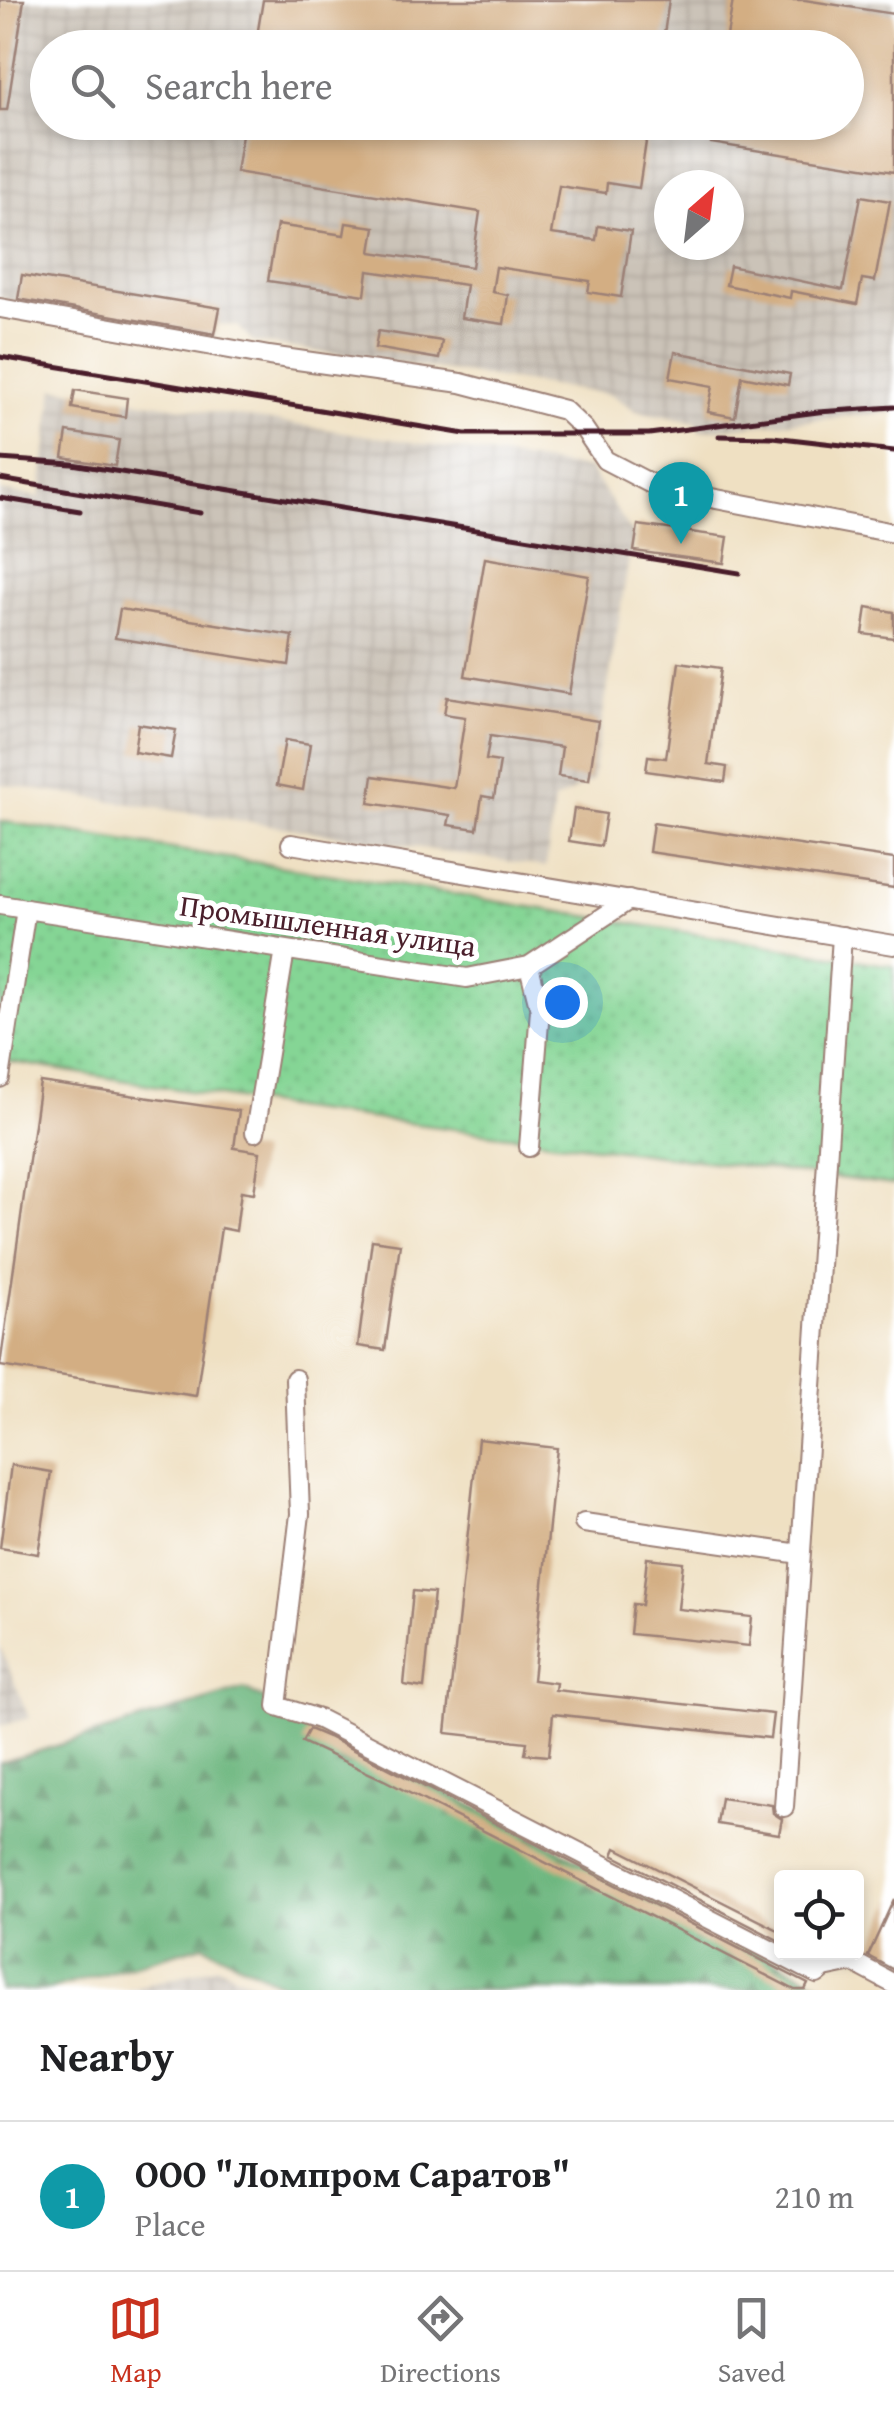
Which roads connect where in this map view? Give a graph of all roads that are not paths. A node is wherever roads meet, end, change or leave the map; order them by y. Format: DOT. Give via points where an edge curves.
graph roads {
  1 [pos="0,308"];
  2 [pos="894,533"];
  3 [pos="292,844"];
  4 [pos="629,900"];
  5 [pos="0,905"];
  6 [pos="26,909"];
  7 [pos="842,936"];
  8 [pos="894,945"];
  9 [pos="286,950"];
  10 [pos="529,966"];
  11 [pos="0,1078"];
  12 [pos="255,1132"];
  13 [pos="529,1147"];
  14 [pos="295,1378"];
  15 [pos="584,1523"];
  16 [pos="800,1554"];
  17 [pos="784,1807"];
  18 [pos="894,1984"];
  1 -- 2 [label="street" via="461,383 564,410 605,460 660,488"];
  3 -- 4 [label="street"];
  4 -- 7 [label="street"];
  4 -- 10 [label="street, Промышленная улица"];
  5 -- 6 [label="street, Промышленная улица"];
  6 -- 9 [label="street, Промышленная улица"];
  6 -- 11 [label="street"];
  7 -- 8 [label="street"];
  7 -- 16 [label="street"];
  9 -- 10 [label="street, Промышленная улица" via="468,978"];
  9 -- 12 [label="street"];
  10 -- 13 [label="street" via="540,1010"];
  14 -- 18 [label="street" via="300,1514 277,1706 319,1720 818,1974 853,1962"];
  15 -- 16 [label="street"];
  16 -- 17 [label="street"];
}
